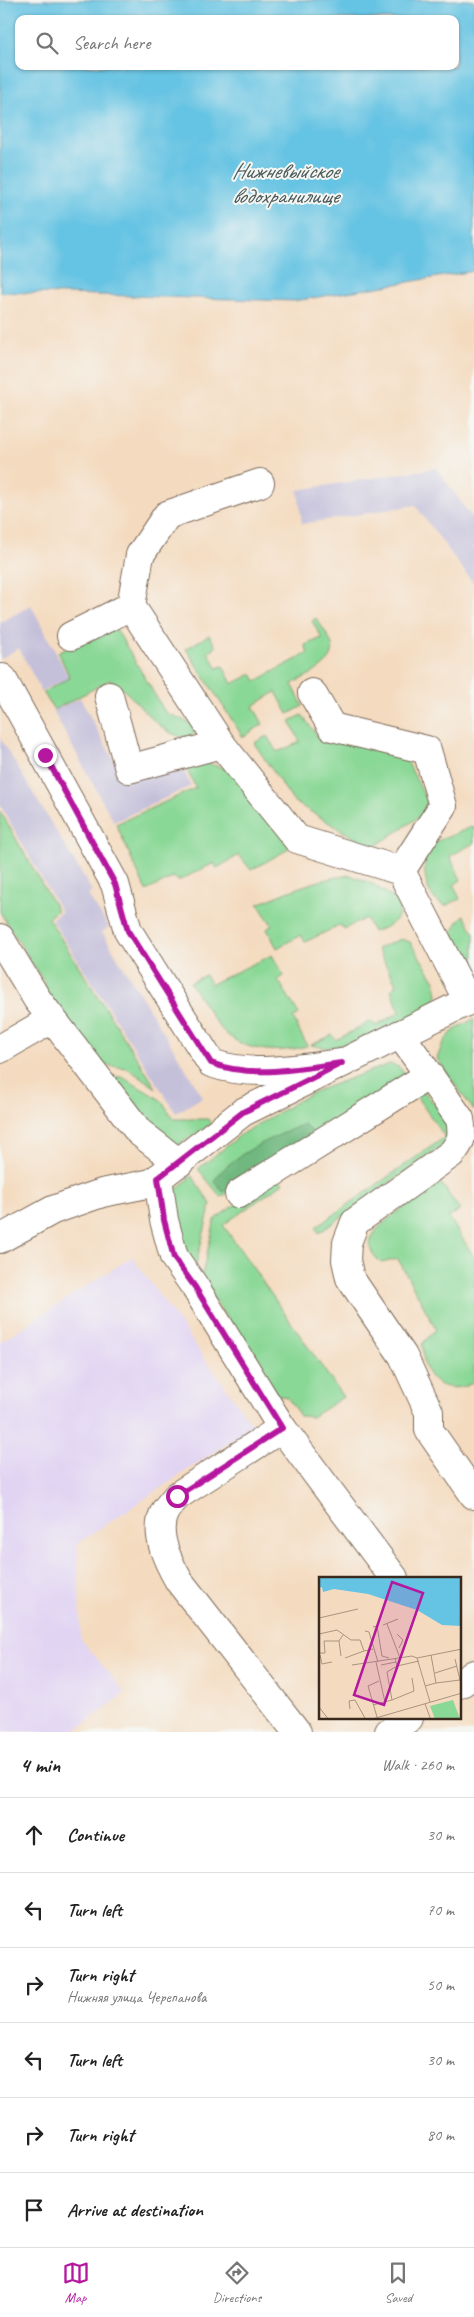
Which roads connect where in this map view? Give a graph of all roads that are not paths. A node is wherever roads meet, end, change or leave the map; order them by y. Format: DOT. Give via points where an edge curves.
graph roads {
  1 [pos="260,483"];
  2 [pos="131,606"];
  3 [pos="71,636"];
  4 [pos="0,680"];
  5 [pos="312,693"];
  6 [pos="109,696"];
  7 [pos="221,744"];
  8 [pos="401,870"];
  9 [pos="0,938"];
  10 [pos="471,999"];
  11 [pos="52,1019"];
  12 [pos="400,1034"];
  13 [pos="0,1049"];
  14 [pos="342,1063"];
  15 [pos="429,1075"];
  16 [pos="468,1133"];
  17 [pos="168,1170"];
  18 [pos="239,1194"];
  19 [pos="0,1239"];
  20 [pos="282,1428"];
  21 [pos="474,1495"];
  22 [pos="393,1577"];
  23 [pos="406,1720"];
  24 [pos="297,1732"];
  25 [pos="389,1732"];
  1 -- 2 [label="street" via="167,515 140,555"];
  2 -- 3 [label="street"];
  2 -- 7 [label="street"];
  4 -- 14 [label="street" via="2,678 115,884 128,931 211,1063 246,1072"];
  5 -- 8 [label="street" via="332,727 427,750 443,806"];
  6 -- 7 [label="street" via="129,769"];
  7 -- 8 [label="street" via="297,839"];
  8 -- 10 [label="street"];
  9 -- 11 [label="street"];
  10 -- 12 [label="street"];
  11 -- 13 [label="street"];
  11 -- 17 [label="street"];
  12 -- 14 [label="street"];
  12 -- 15 [label="street"];
  14 -- 17 [label="street" via="243,1112"];
  15 -- 16 [label="street"];
  15 -- 18 [label="street"];
  16 -- 21 [label="street" via="451,1154 355,1222 346,1244 346,1260 350,1278 403,1356 429,1412 429,1430"];
  17 -- 19 [label="street" via="152,1183 102,1193 53,1210"];
  17 -- 20 [label="street" via="164,1220 174,1258"];
  20 -- 22 [label="street"];
  20 -- 24 [label="street" via="177,1496 164,1512 162,1544 179,1581"];
  23 -- 25 [label="street"];
}
